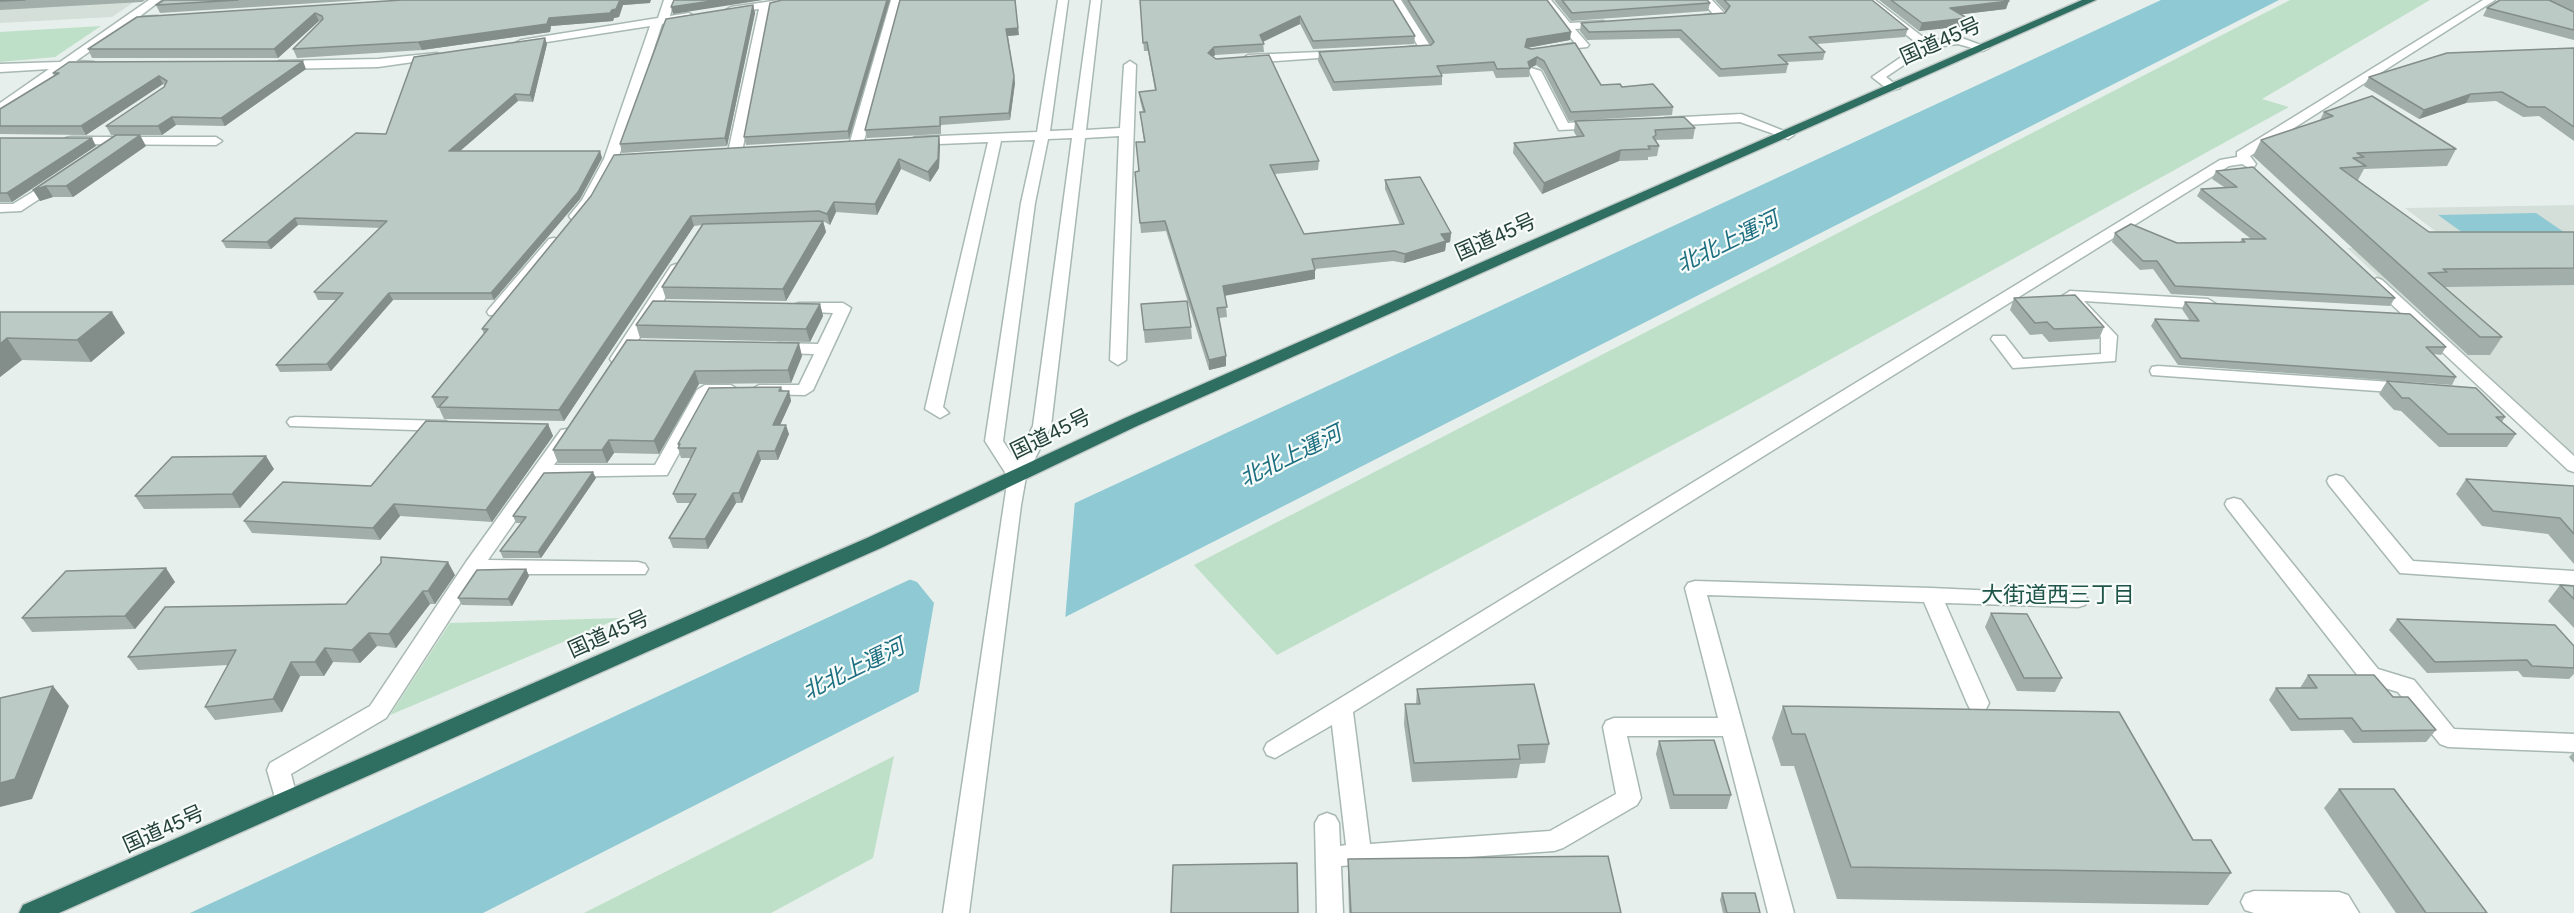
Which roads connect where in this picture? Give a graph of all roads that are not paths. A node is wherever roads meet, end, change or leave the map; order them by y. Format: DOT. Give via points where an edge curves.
graph roads {
  1 [pos="156,0"];
  2 [pos="669,0"];
  3 [pos="804,0"];
  4 [pos="896,0"];
  5 [pos="1063,0"];
  6 [pos="1096,0"];
  7 [pos="1396,0"];
  8 [pos="1545,0"];
  9 [pos="1706,0"];
  10 [pos="1868,0"];
  11 [pos="2091,0"];
  12 [pos="2490,0"];
  13 [pos="765,5"];
  14 [pos="164,18"];
  15 [pos="1687,19"];
  16 [pos="125,21"];
  17 [pos="660,21"];
  18 [pos="1617,23"];
  19 [pos="1570,26"];
  20 [pos="1926,45"];
  21 [pos="504,46"];
  22 [pos="1983,48"];
  23 [pos="295,51"];
  24 [pos="1391,51"];
  25 [pos="1540,51"];
  26 [pos="1356,53"];
  27 [pos="447,55"];
  28 [pos="1239,60"];
  29 [pos="65,64"];
  30 [pos="101,64"];
  31 [pos="1130,65"];
  32 [pos="0,68"];
  33 [pos="1535,71"];
  34 [pos="1894,88"];
  35 [pos="0,108"];
  36 [pos="1647,123"];
  37 [pos="1611,124"];
  38 [pos="107,128"];
  39 [pos="1126,132"];
  40 [pos="1080,133"];
  41 [pos="1043,134"];
  42 [pos="1788,135"];
  43 [pos="996,136"];
  44 [pos="56,141"];
  45 [pos="89,141"];
  46 [pos="118,141"];
  47 [pos="216,141"];
  48 [pos="903,142"];
  49 [pos="856,145"];
  50 [pos="734,152"];
  51 [pos="100,153"];
  52 [pos="2244,160"];
  53 [pos="72,171"];
  54 [pos="2261,175"];
  55 [pos="0,208"];
  56 [pos="689,249"];
  57 [pos="2370,276"];
  58 [pos="2223,304"];
  59 [pos="653,306"];
  60 [pos="676,306"];
  61 [pos="783,308"];
  62 [pos="495,312"];
  63 [pos="2388,313"];
  64 [pos="2412,315"];
  65 [pos="1999,339"];
  66 [pos="627,345"];
  67 [pos="650,345"];
  68 [pos="766,348"];
  69 [pos="824,350"];
  70 [pos="1118,360"];
  71 [pos="2158,371"];
  72 [pos="608,373"];
  73 [pos="2427,390"];
  74 [pos="2474,393"];
  75 [pos="2497,394"];
  76 [pos="940,412"];
  77 [pos="296,422"];
  78 [pos="463,426"];
  79 [pos="547,429"];
  80 [pos="2574,466"];
  81 [pos="541,471"];
  82 [pos="1017,477"];
  83 [pos="2336,481"];
  84 [pos="2234,504"];
  85 [pos="473,567"];
  86 [pos="638,569"];
  87 [pos="2574,578"];
  88 [pos="1931,595"];
  89 [pos="2078,600"];
  90 [pos="1978,703"];
  91 [pos="1341,708"];
  92 [pos="1732,728"];
  93 [pos="2574,742"];
  94 [pos="1275,749"];
  95 [pos="286,801"];
  96 [pos="1327,824"];
  97 [pos="1359,855"];
  98 [pos="1328,857"];
  99 [pos="2254,902"];
  100 [pos="32,913"];
  101 [pos="956,913"];
  102 [pos="1330,913"];
  103 [pos="1781,913"];
  104 [pos="2346,913"];
  1 -- 16 [label="street"];
  2 -- 17 [label="street"];
  3 -- 13 [label="street"];
  4 -- 49 [label="street"];
  5 -- 41 [label="street"];
  6 -- 40 [label="street"];
  7 -- 24 [label="street" via="1426,49"];
  8 -- 19 [label="street"];
  9 -- 15 [label="street" via="1722,16"];
  10 -- 20 [label="street"];
  11 -- 22 [label="highway, 国道45号"];
  12 -- 52 [label="street" via="2242,155"];
  13 -- 17 [label="street"];
  13 -- 50 [label="street"];
  14 -- 16 [label="street"];
  16 -- 29 [label="street"];
  17 -- 21 [label="street"];
  17 -- 62 [label="street" via="617,159 588,202"];
  18 -- 19 [label="street"];
  19 -- 25 [label="street" via="1583,45"];
  20 -- 22 [label="street" via="1959,40"];
  20 -- 34 [label="street" via="1878,77"];
  22 -- 34 [label="highway, 国道45号"];
  23 -- 27 [label="street" via="275,65 378,63"];
  26 -- 28 [label="street"];
  29 -- 30 [label="street"];
  29 -- 32 [label="street"];
  29 -- 35 [label="street"];
  31 -- 39 [label="street"];
  33 -- 37 [label="street" via="1564,127"];
  34 -- 42 [label="highway, 国道45号"];
  36 -- 42 [label="street" via="1741,118"];
  38 -- 45 [label="street"];
  39 -- 40 [label="street"];
  39 -- 70 [label="street"];
  40 -- 41 [label="street"];
  40 -- 82 [label="street" via="1042,426"];
  41 -- 43 [label="street"];
  41 -- 82 [label="street" via="1028,203 994,441"];
  42 -- 82 [label="highway, 国道45号" via="1131,422"];
  43 -- 48 [label="street"];
  43 -- 76 [label="street" via="934,409"];
  44 -- 45 [label="street"];
  45 -- 46 [label="street"];
  46 -- 47 [label="street"];
  46 -- 51 [label="street"];
  52 -- 54 [label="street"];
  52 -- 91 [label="street" via="2225,163"];
  53 -- 55 [label="street" via="16,208"];
  56 -- 59 [label="street"];
  57 -- 64 [label="street"];
  58 -- 65 [label="street" via="2070,296 2109,336 2109,358 2019,364"];
  59 -- 60 [label="street"];
  59 -- 66 [label="street"];
  61 -- 69 [label="street" via="843,308"];
  63 -- 64 [label="street"];
  64 -- 75 [label="street"];
  66 -- 67 [label="street"];
  66 -- 72 [label="street"];
  68 -- 69 [label="street"];
  69 -- 81 [label="street" via="805,390 705,390 661,471"];
  71 -- 73 [label="street"];
  74 -- 75 [label="street"];
  75 -- 80 [label="street"];
  77 -- 78 [label="street"];
  79 -- 81 [label="street" via="574,425"];
  81 -- 85 [label="street"];
  82 -- 95 [label="highway, 国道45号"];
  82 -- 101 [label="street"];
  83 -- 87 [label="street" via="2407,568"];
  84 -- 93 [label="street" via="2370,675 2406,686 2448,738"];
  85 -- 86 [label="street"];
  85 -- 95 [label="street" via="378,712 278,770"];
  88 -- 89 [label="street"];
  88 -- 90 [label="street"];
  88 -- 92 [label="street" via="1695,588"];
  91 -- 94 [label="street"];
  91 -- 97 [label="street"];
  92 -- 97 [label="street" via="1614,727 1629,798 1554,841"];
  92 -- 103 [label="street"];
  95 -- 100 [label="highway, 国道45号"];
  96 -- 98 [label="street"];
  97 -- 98 [label="street"];
  98 -- 102 [label="street"];
  99 -- 104 [label="street" via="2339,903"];
}
